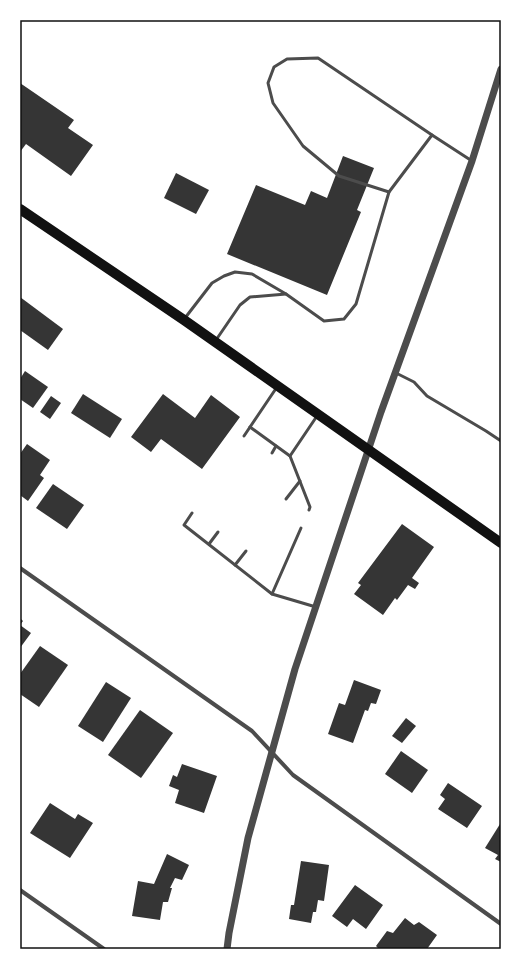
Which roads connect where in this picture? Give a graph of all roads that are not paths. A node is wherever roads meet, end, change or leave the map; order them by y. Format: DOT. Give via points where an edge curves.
graph roads {
  1 [pos="501,69"];
  2 [pos="432,135"];
  3 [pos="472,161"];
  4 [pos="389,192"];
  5 [pos="20,209"];
  6 [pos="286,294"];
  7 [pos="184,320"];
  8 [pos="215,342"];
  9 [pos="396,373"];
  10 [pos="278,386"];
  11 [pos="318,414"];
  12 [pos="250,428"];
  13 [pos="244,436"];
  14 [pos="501,441"];
  15 [pos="276,446"];
  16 [pos="369,449"];
  17 [pos="272,453"];
  18 [pos="290,456"];
  19 [pos="300,481"];
  20 [pos="286,498"];
  21 [pos="309,510"];
  22 [pos="192,513"];
  23 [pos="301,528"];
  24 [pos="218,532"];
  25 [pos="501,543"];
  26 [pos="209,544"];
  27 [pos="246,551"];
  28 [pos="236,565"];
  29 [pos="20,568"];
  30 [pos="272,594"];
  31 [pos="316,607"];
  32 [pos="272,752"];
  33 [pos="20,890"];
  34 [pos="501,924"];
  35 [pos="104,949"];
  36 [pos="227,949"];
  1 -- 3 [label="street"];
  2 -- 3 [label="lane"];
  2 -- 4 [label="lane"];
  2 -- 4 [label="lane" via="318,58 287,59 274,67 268,83 273,103 303,146 339,176"];
  3 -- 9 [label="street"];
  4 -- 6 [label="lane" via="356,304 344,319 324,321"];
  5 -- 7 [label="main road"];
  6 -- 7 [label="lane" via="252,274 235,272 212,283"];
  6 -- 8 [label="lane" via="250,297 240,305"];
  7 -- 8 [label="main road"];
  8 -- 10 [label="main road"];
  9 -- 14 [label="lane" via="414,382 427,396"];
  9 -- 16 [label="street"];
  10 -- 11 [label="main road"];
  10 -- 12 [label="lane"];
  11 -- 16 [label="main road"];
  11 -- 18 [label="lane"];
  12 -- 13 [label="lane"];
  12 -- 15 [label="lane"];
  15 -- 17 [label="lane"];
  15 -- 18 [label="lane"];
  16 -- 25 [label="main road"];
  16 -- 31 [label="street"];
  18 -- 19 [label="lane"];
  19 -- 20 [label="lane"];
  19 -- 21 [label="lane"];
  22 -- 26 [label="lane" via="184,525"];
  23 -- 30 [label="lane"];
  24 -- 26 [label="lane"];
  26 -- 28 [label="lane"];
  27 -- 28 [label="lane"];
  28 -- 30 [label="lane"];
  29 -- 32 [label="street" via="252,731"];
  30 -- 31 [label="lane"];
  31 -- 32 [label="street" via="295,669"];
  32 -- 34 [label="street" via="293,775"];
  32 -- 36 [label="street" via="248,838"];
  33 -- 35 [label="street"];
}
